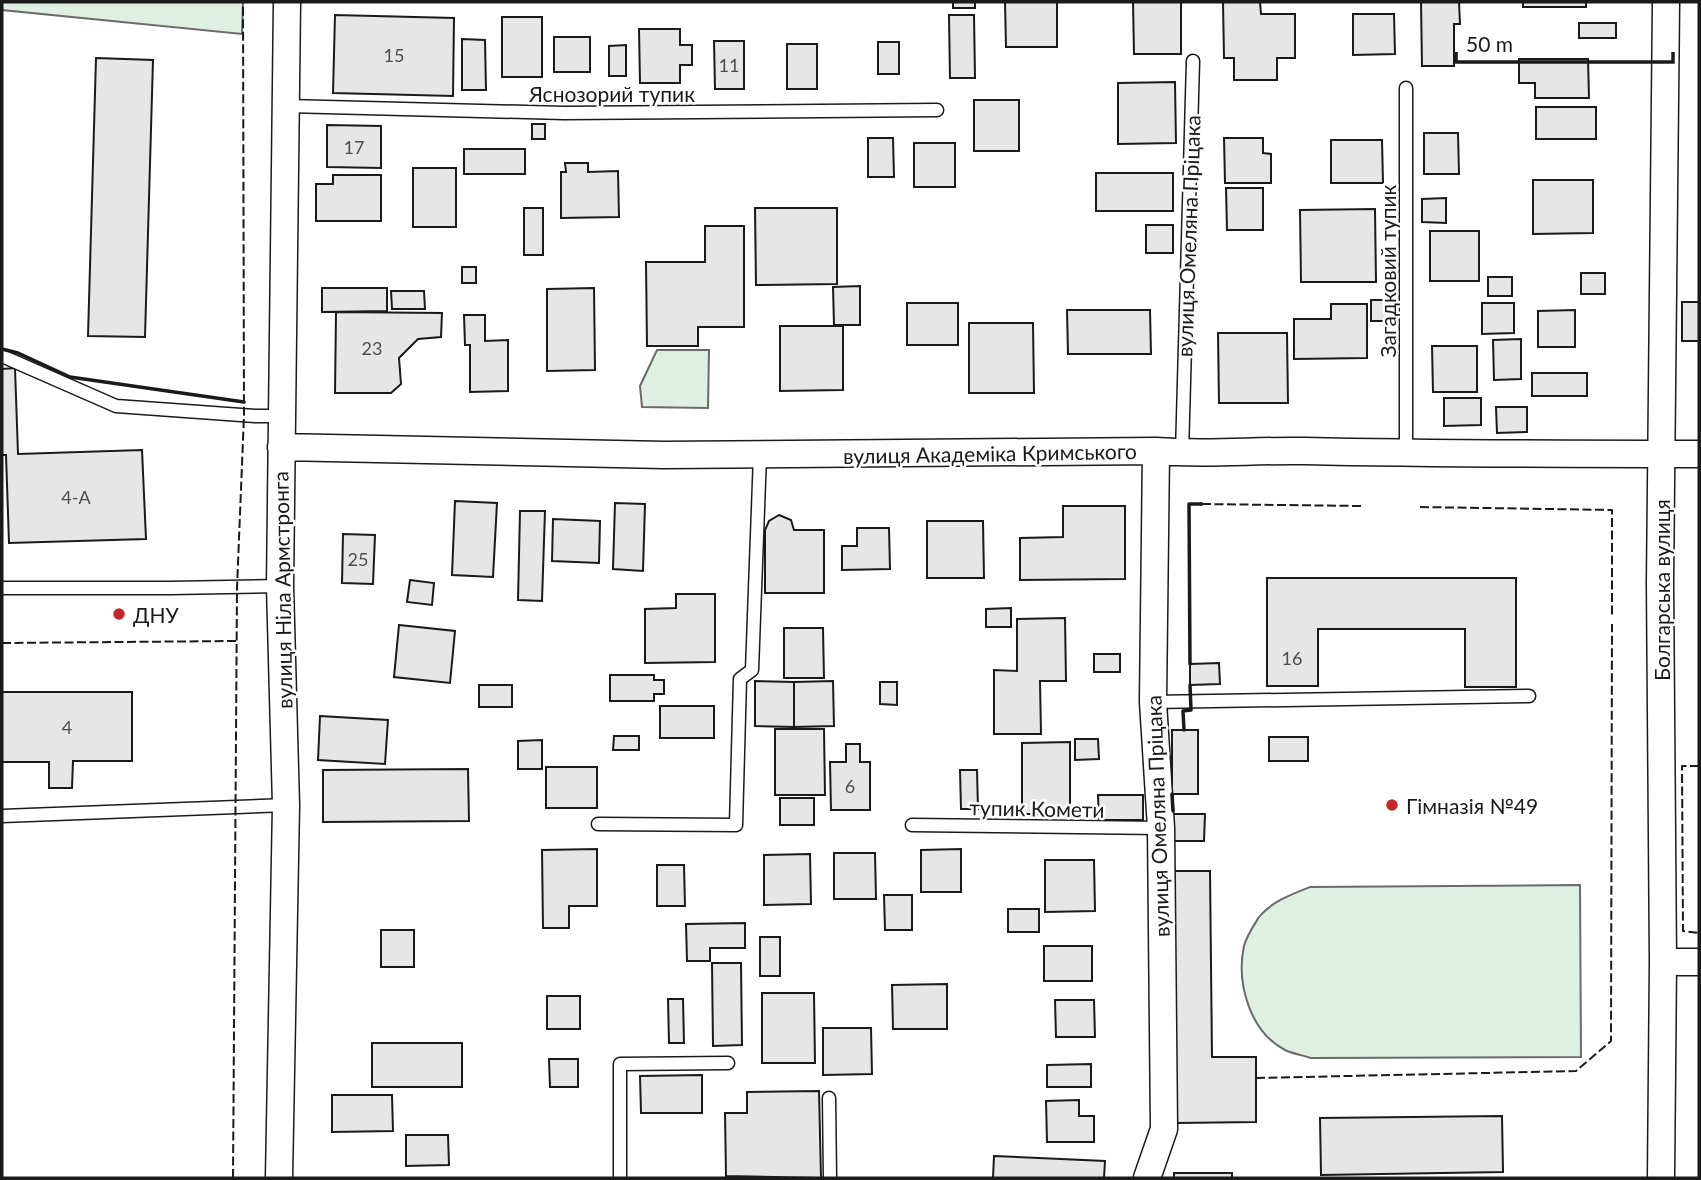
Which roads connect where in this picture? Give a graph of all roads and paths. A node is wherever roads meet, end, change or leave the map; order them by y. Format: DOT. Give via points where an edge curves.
graph roads {
  1 [pos="287,2"];
  2 [pos="1666,2"];
  3 [pos="1193,61"];
  4 [pos="1406,88"];
  5 [pos="287,106"];
  6 [pos="937,110"];
  7 [pos="2,356"];
  8 [pos="282,416"];
  9 [pos="281,447"];
  10 [pos="1156,451"];
  11 [pos="1182,453"];
  12 [pos="1406,454"];
  13 [pos="1661,454"];
  14 [pos="1699,454"];
  15 [pos="760,455"];
  16 [pos="280,586"];
  17 [pos="2,588"];
  18 [pos="1529,696"];
  19 [pos="1153,702"];
  20 [pos="286,805"];
  21 [pos="2,816"];
  22 [pos="598,824"];
  23 [pos="912,825"];
  24 [pos="1161,828"];
  25 [pos="1699,961"];
  26 [pos="1663,962"];
  27 [pos="729,1063"];
  28 [pos="829,1098"];
  29 [pos="279,1178"];
  30 [pos="620,1178"];
  31 [pos="831,1178"];
  32 [pos="1147,1178"];
  33 [pos="1661,1178"];
  1 -- 5 [label="street, вулиця Ніла Армстронга"];
  2 -- 13 [label="street, Болгарська вулиця"];
  3 -- 11 [label="lane, вулиця Омеляна Пріцака"];
  4 -- 12 [label="lane, Загадковий тупик"];
  5 -- 6 [label="lane, Яснозорий тупик" via="564,113"];
  5 -- 8 [label="street, вулиця Ніла Армстронга"];
  7 -- 8 [label="lane" via="116,406"];
  8 -- 9 [label="street, вулиця Ніла Армстронга"];
  9 -- 15 [label="street, вулиця Академіка Кримського"];
  9 -- 16 [label="street, вулиця Ніла Армстронга"];
  10 -- 11 [label="street, вулиця Академіка Кримського"];
  10 -- 15 [label="street, вулиця Академіка Кримського"];
  10 -- 19 [label="street, вулиця Омеляна Пріцака"];
  11 -- 12 [label="street, вулиця Академіка Кримського"];
  12 -- 13 [label="street, вулиця Академіка Кримського"];
  13 -- 14 [label="street, вулиця Академіка Кримського"];
  13 -- 26 [label="street, Болгарська вулиця"];
  15 -- 22 [label="lane" via="752,670 740,679 736,825"];
  16 -- 17 [label="lane"];
  16 -- 20 [label="street, вулиця Ніла Армстронга"];
  18 -- 19 [label="lane"];
  19 -- 24 [label="street, вулиця Омеляна Пріцака"];
  20 -- 21 [label="lane"];
  20 -- 29 [label="street, вулиця Ніла Армстронга"];
  23 -- 24 [label="lane, тупик Комети"];
  24 -- 32 [label="street, вулиця Омеляна Пріцака" via="1164,1129"];
  25 -- 26 [label="street"];
  26 -- 33 [label="street, Болгарська вулиця"];
  27 -- 30 [label="lane" via="620,1064"];
  28 -- 31 [label="lane"];
}
